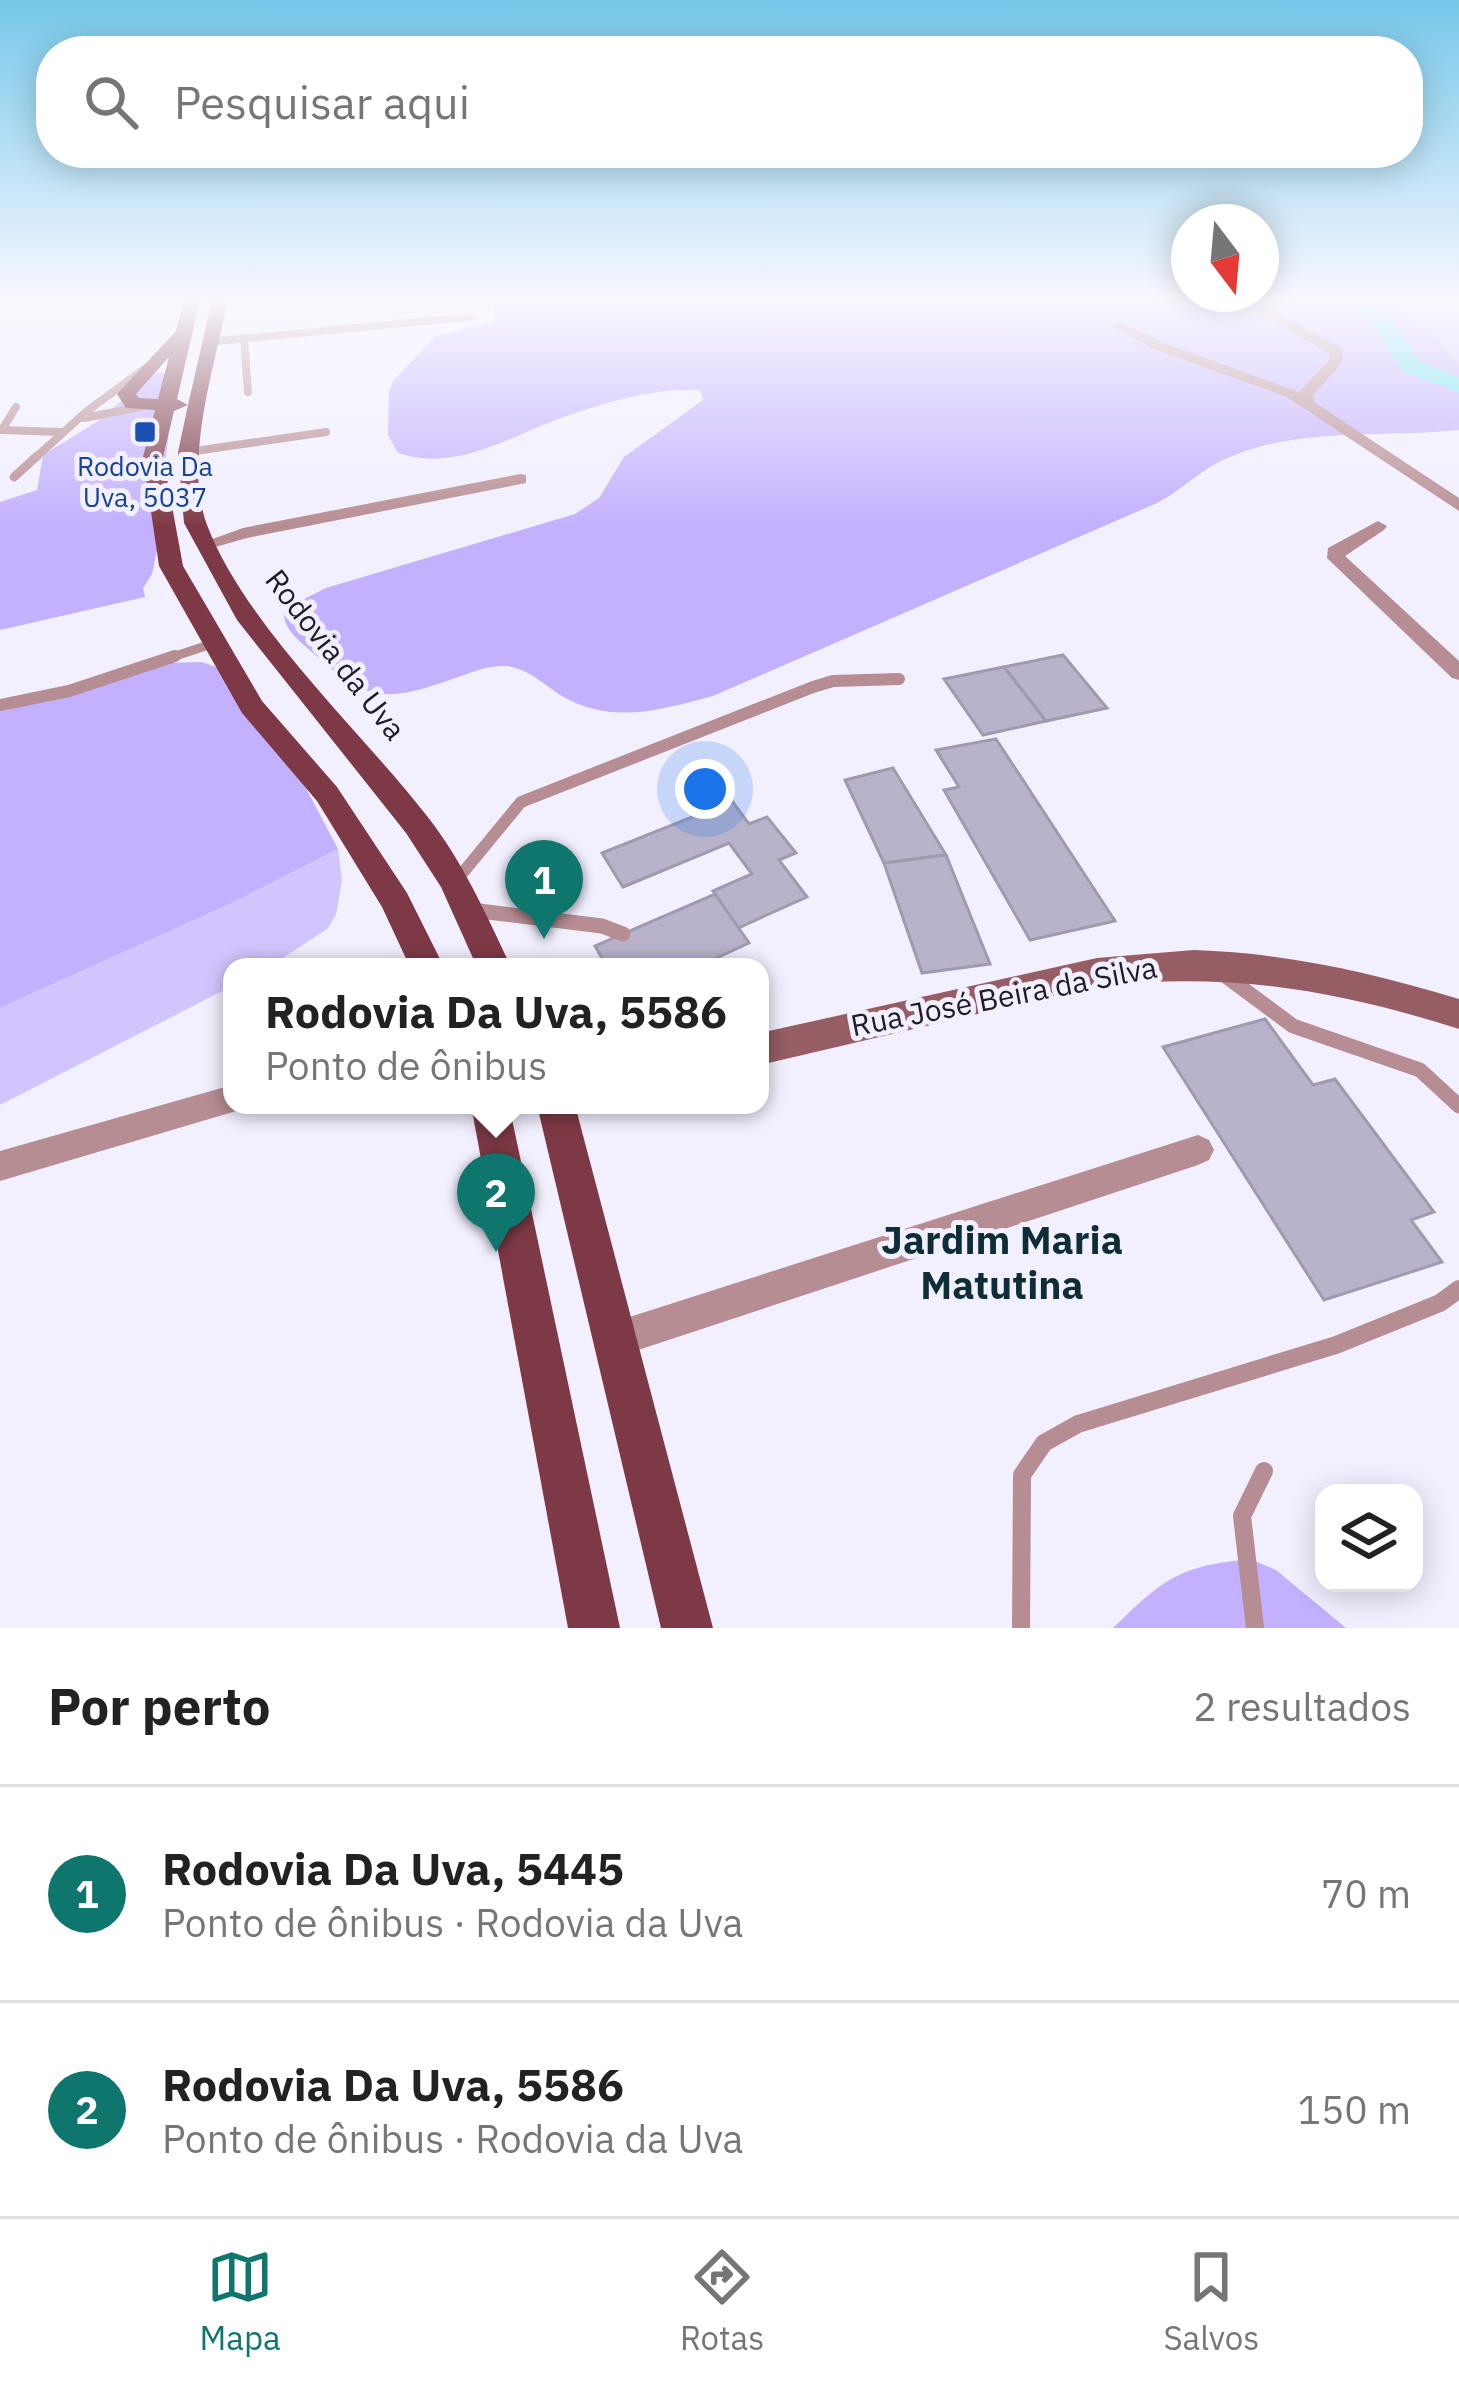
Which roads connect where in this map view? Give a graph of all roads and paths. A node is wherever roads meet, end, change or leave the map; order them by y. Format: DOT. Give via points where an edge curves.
graph roads {
  1 [pos="135,376"];
  2 [pos="142,376"];
  3 [pos="166,376"];
  4 [pos="201,376"];
  5 [pos="247,376"];
  6 [pos="1242,376"];
  7 [pos="1322,376"];
  8 [pos="248,392"];
  9 [pos="1307,402"];
  10 [pos="195,403"];
  11 [pos="16,407"];
  12 [pos="154,407"];
  13 [pos="68,428"];
  14 [pos="326,432"];
  15 [pos="188,452"];
  16 [pos="14,476"];
  17 [pos="520,478"];
  18 [pos="1459,506"];
  19 [pos="1378,526"];
  20 [pos="205,545"];
  21 [pos="217,642"];
  22 [pos="1459,673"];
  23 [pos="899,679"];
  24 [pos="0,705"];
  25 [pos="455,882"];
  26 [pos="467,909"];
  27 [pos="623,934"];
  28 [pos="423,958"];
  29 [pos="490,958"];
  30 [pos="1208,962"];
  31 [pos="1459,1014"];
  32 [pos="769,1046"];
  33 [pos="223,1103"];
  34 [pos="1459,1106"];
  35 [pos="503,1114"];
  36 [pos="558,1114"];
  37 [pos="1198,1150"];
  38 [pos="0,1166"];
  39 [pos="1459,1289"];
  40 [pos="617,1339"];
  41 [pos="1264,1472"];
  42 [pos="594,1628"];
  43 [pos="687,1628"];
  44 [pos="1021,1628"];
  45 [pos="1255,1628"];
  1 -- 13 [label="lane"];
  2 -- 12 [label="main road" via="126,394 133,404"];
  3 -- 12 [label="main road"];
  4 -- 10 [label="main road, Rodovia da Uva"];
  5 -- 8 [label="lane"];
  6 -- 9 [label="street"];
  7 -- 9 [label="street"];
  9 -- 18 [label="street"];
  10 -- 12 [label="main road"];
  10 -- 15 [label="main road, Rodovia da Uva"];
  11 -- 13 [label="lane" via="2,430"];
  12 -- 13 [label="lane" via="106,410"];
  12 -- 21 [label="main road" via="153,457 171,566"];
  13 -- 16 [label="lane"];
  14 -- 15 [label="lane"];
  15 -- 20 [label="main road, Rodovia da Uva" via="195,524"];
  17 -- 20 [label="street"];
  19 -- 22 [label="street" via="1336,558"];
  20 -- 25 [label="main road, Rodovia da Uva" via="246,615"];
  21 -- 24 [label="lane"];
  21 -- 28 [label="main road" via="252,707 327,794"];
  23 -- 25 [label="lane" via="812,687 538,793 509,812"];
  25 -- 26 [label="main road, Rodovia da Uva"];
  26 -- 27 [label="lane"];
  26 -- 29 [label="main road, Rodovia da Uva"];
  30 -- 31 [label="street, Rua José Beira da Silva" via="1355,981"];
  30 -- 32 [label="street, Rua José Beira da Silva" via="1096,972"];
  30 -- 34 [label="lane" via="1293,1026 1420,1070"];
  33 -- 38 [label="street"];
  35 -- 42 [label="main road"];
  36 -- 40 [label="main road"];
  37 -- 40 [label="street"];
  39 -- 44 [label="lane" via="1336,1345 1078,1424 1044,1443 1022,1475"];
  40 -- 43 [label="main road"];
  41 -- 45 [label="lane" via="1242,1516"];
}
